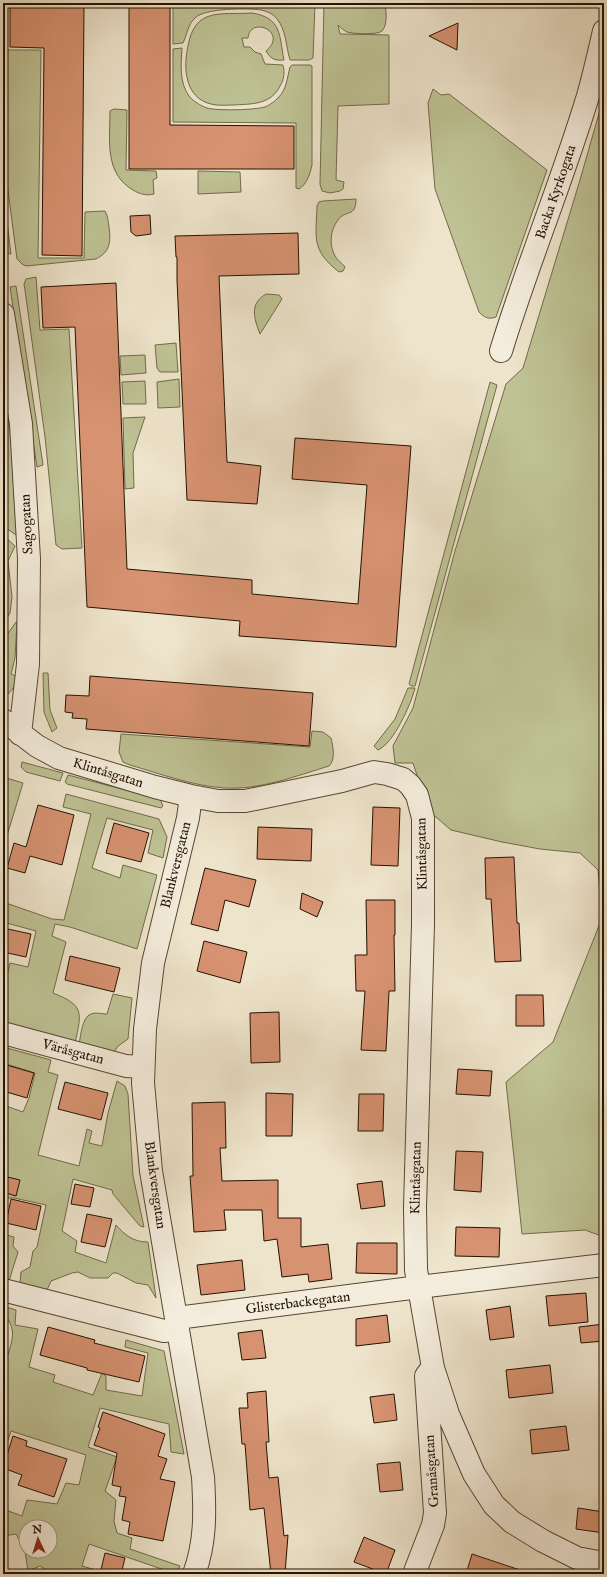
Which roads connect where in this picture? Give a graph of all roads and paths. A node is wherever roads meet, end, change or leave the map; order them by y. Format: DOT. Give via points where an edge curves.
graph roads {
  1 [pos="604,31"];
  2 [pos="3,314"];
  3 [pos="502,351"];
  4 [pos="3,720"];
  5 [pos="11,735"];
  6 [pos="191,796"];
  7 [pos="3,1033"];
  8 [pos="143,1067"];
  9 [pos="602,1268"];
  10 [pos="419,1287"];
  11 [pos="3,1290"];
  12 [pos="178,1324"];
  13 [pos="433,1368"];
  14 [pos="604,1563"];
  15 [pos="194,1574"];
  16 [pos="414,1574"];
  1 -- 3 [label="street, Backa Kyrkogata" via="584,110"];
  2 -- 5 [label="street, Sagogatan" via="21,424 29,559 28,664"];
  4 -- 5 [label="street, Klintåsgatan"];
  5 -- 6 [label="street, Klintåsgatan" via="59,758"];
  6 -- 8 [label="street, Blankversgatan" via="153,964"];
  6 -- 10 [label="street, Klintåsgatan" via="218,801 245,801 374,772 403,780 417,795 423,818 423,924 415,1208 416,1270"];
  7 -- 8 [label="street, Väråsgatan" via="126,1066"];
  8 -- 12 [label="street, Blankversgatan" via="152,1171"];
  9 -- 10 [label="street"];
  10 -- 12 [label="street, Glisterbackegatan"];
  10 -- 13 [label="street, Klintåsgatan"];
  11 -- 12 [label="street, Glisterbackegatan" via="164,1331"];
  12 -- 15 [label="street, Blankversgatan" via="203,1478 204,1539"];
  13 -- 14 [label="street, Klintåsgatan" via="448,1414 474,1474 494,1505 512,1522 543,1541 577,1558"];
  13 -- 16 [label="street, Granåsgatan" via="426,1376 435,1513 433,1525"];
}
